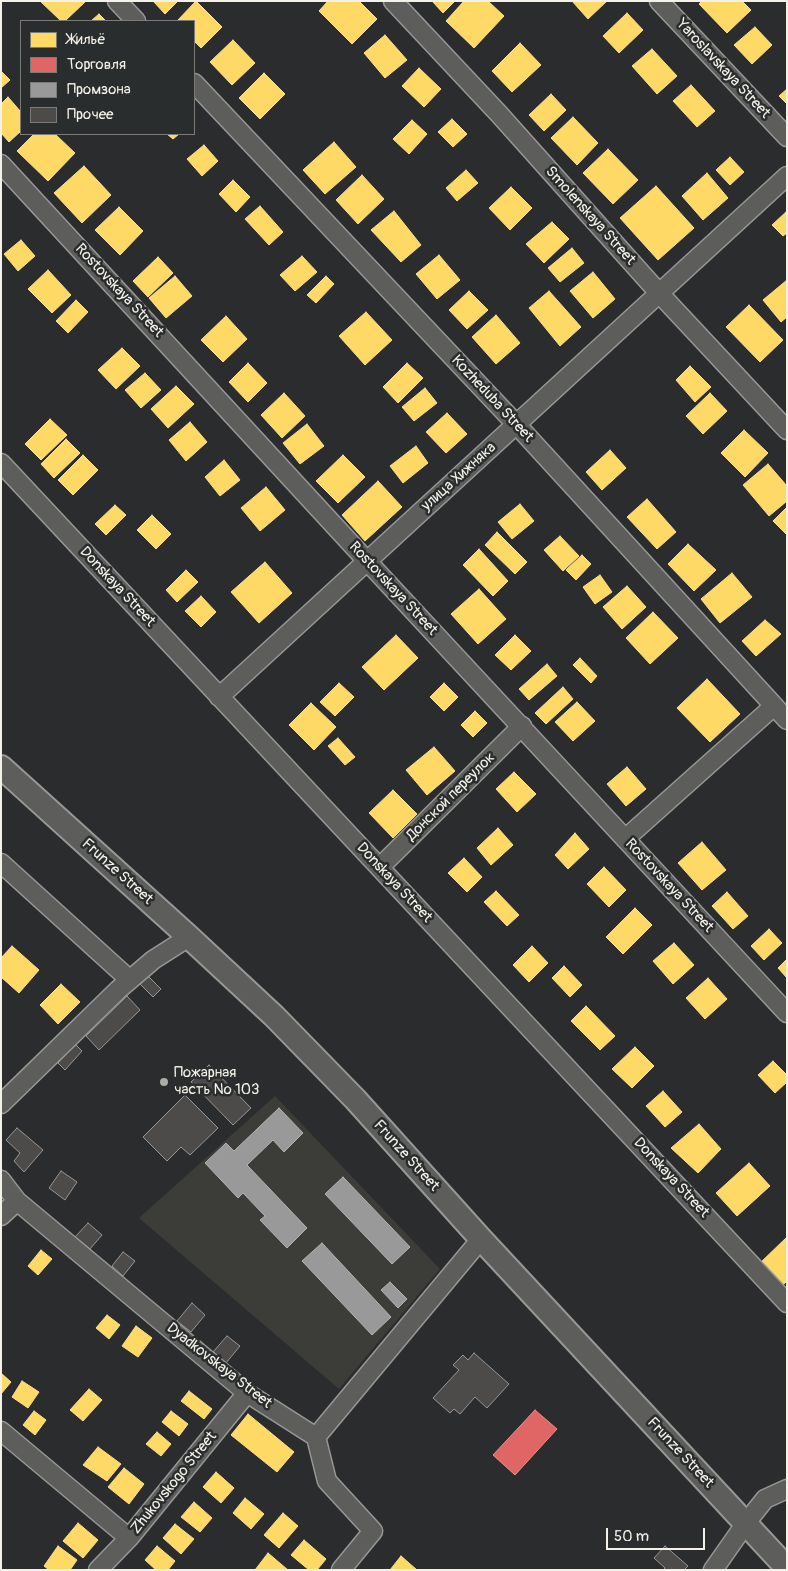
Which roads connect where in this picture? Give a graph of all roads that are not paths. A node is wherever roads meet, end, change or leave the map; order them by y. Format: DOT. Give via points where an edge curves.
graph roads {
  1 [pos="117,1"];
  2 [pos="393,1"];
  3 [pos="659,1"];
  4 [pos="135,20"];
  5 [pos="195,84"];
  6 [pos="787,137"];
  7 [pos="1,164"];
  8 [pos="787,176"];
  9 [pos="659,293"];
  10 [pos="516,424"];
  11 [pos="787,430"];
  12 [pos="1,463"];
  13 [pos="367,561"];
  14 [pos="219,697"];
  15 [pos="774,706"];
  16 [pos="787,720"];
  17 [pos="522,726"];
  18 [pos="1,767"];
  19 [pos="625,839"];
  20 [pos="1,863"];
  21 [pos="380,867"];
  22 [pos="190,937"];
  23 [pos="130,980"];
  24 [pos="787,1013"];
  25 [pos="1,1104"];
  26 [pos="1,1180"];
  27 [pos="17,1201"];
  28 [pos="1,1216"];
  29 [pos="481,1240"];
  30 [pos="787,1303"];
  31 [pos="247,1392"];
  32 [pos="1,1431"];
  33 [pos="316,1437"];
  34 [pos="787,1489"];
  35 [pos="746,1523"];
  36 [pos="129,1538"];
  37 [pos="787,1568"];
  38 [pos="98,1570"];
  39 [pos="341,1570"];
  40 [pos="713,1570"];
  1 -- 4 [label="street"];
  2 -- 9 [label="street, Smolenskaya Street" via="506,121"];
  3 -- 6 [label="street, Yaroslavskaya Street"];
  5 -- 10 [label="street, Kozheduba Street"];
  7 -- 13 [label="street, Rostovskaya Street"];
  8 -- 9 [label="street, улица Хижняка"];
  9 -- 10 [label="street, улица Хижняка"];
  9 -- 11 [label="street, Smolenskaya Street"];
  10 -- 13 [label="street, улица Хижняка"];
  10 -- 15 [label="street, Kozheduba Street"];
  12 -- 14 [label="street, Donskaya Street"];
  13 -- 14 [label="street, улица Хижняка"];
  13 -- 17 [label="street, Rostovskaya Street"];
  14 -- 21 [label="street, Donskaya Street"];
  15 -- 16 [label="street, Kozheduba Street"];
  15 -- 19 [label="street"];
  17 -- 19 [label="street, Rostovskaya Street"];
  17 -- 21 [label="street, Донской переулок"];
  18 -- 22 [label="main road, Frunze Street"];
  19 -- 24 [label="street, Rostovskaya Street"];
  20 -- 23 [label="street"];
  21 -- 30 [label="street, Donskaya Street"];
  22 -- 23 [label="street" via="153,960"];
  22 -- 29 [label="main road, Frunze Street" via="355,1099"];
  23 -- 25 [label="street"];
  26 -- 27 [label="street, Dyadkovskaya Street"];
  27 -- 28 [label="street"];
  27 -- 31 [label="street, Dyadkovskaya Street"];
  29 -- 33 [label="street"];
  29 -- 35 [label="main road, Frunze Street"];
  31 -- 33 [label="street, Dyadkovskaya Street"];
  31 -- 36 [label="street, Zhukovskogo Street"];
  32 -- 36 [label="street"];
  33 -- 39 [label="street" via="326,1482 373,1531"];
  34 -- 35 [label="street" via="765,1499"];
  35 -- 37 [label="main road, Frunze Street"];
  35 -- 40 [label="street"];
  36 -- 38 [label="street, Zhukovskogo Street"];
}
